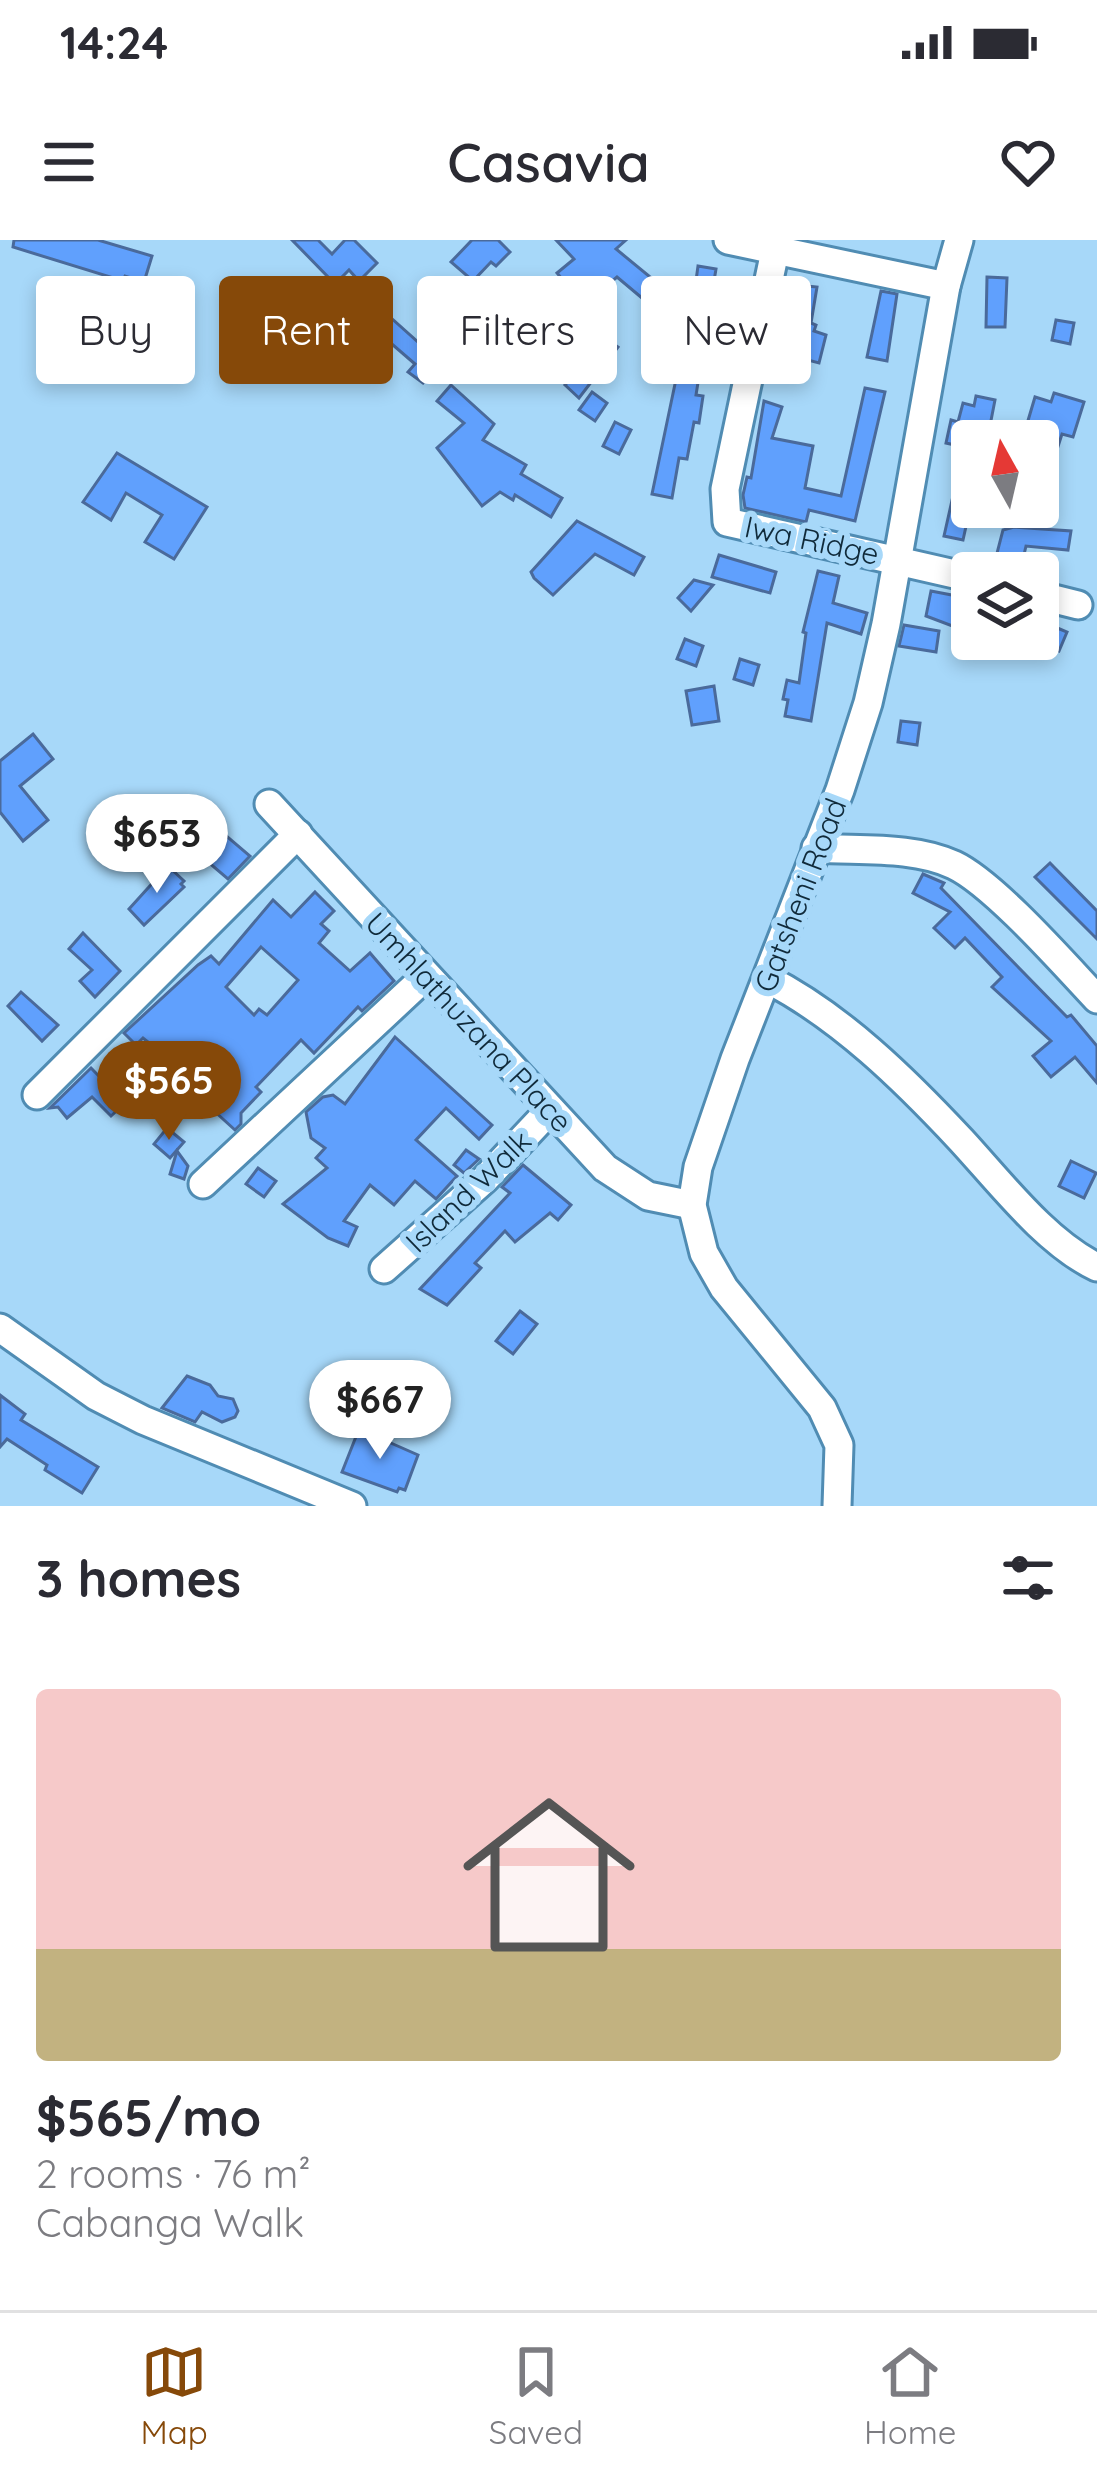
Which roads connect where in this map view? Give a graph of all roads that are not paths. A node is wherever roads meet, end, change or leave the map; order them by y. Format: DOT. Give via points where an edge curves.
graph roads {
  1 [pos="728,240"];
  2 [pos="959,240"];
  3 [pos="775,250"];
  4 [pos="946,286"];
  5 [pos="898,558"];
  6 [pos="951,572"];
  7 [pos="1059,600"];
  8 [pos="1078,605"];
  9 [pos="268,804"];
  10 [pos="298,834"];
  11 [pos="816,848"];
  12 [pos="425,977"];
  13 [pos="767,979"];
  14 [pos="1097,999"];
  15 [pos="37,1095"];
  16 [pos="550,1111"];
  17 [pos="203,1184"];
  18 [pos="692,1205"];
  19 [pos="1097,1267"];
  20 [pos="384,1269"];
  21 [pos="0,1328"];
  22 [pos="352,1506"];
  23 [pos="837,1506"];
  1 -- 3 [label="street"];
  2 -- 4 [label="street, Gatsheni Road"];
  3 -- 4 [label="street"];
  3 -- 5 [label="street, Iwa Ridge" via="724,489 727,522"];
  4 -- 5 [label="street, Gatsheni Road"];
  5 -- 6 [label="street, Iwa Ridge"];
  5 -- 11 [label="street, Gatsheni Road" via="868,703"];
  7 -- 8 [label="street"];
  9 -- 10 [label="street, Umhlathuzana Place"];
  10 -- 12 [label="street, Umhlathuzana Place"];
  10 -- 15 [label="street"];
  11 -- 13 [label="street, Gatsheni Road"];
  11 -- 14 [label="street" via="955,865"];
  12 -- 16 [label="street, Umhlathuzana Place"];
  12 -- 17 [label="street"];
  13 -- 18 [label="street, Gatsheni Road" via="709,1134"];
  13 -- 19 [label="street" via="813,1005 910,1088 1065,1246"];
  16 -- 18 [label="street, Umhlathuzana Place" via="625,1184"];
  16 -- 20 [label="street, Island Walk"];
  18 -- 23 [label="street" via="704,1253 724,1288 822,1408 839,1445"];
  21 -- 22 [label="street" via="143,1420"];
}
